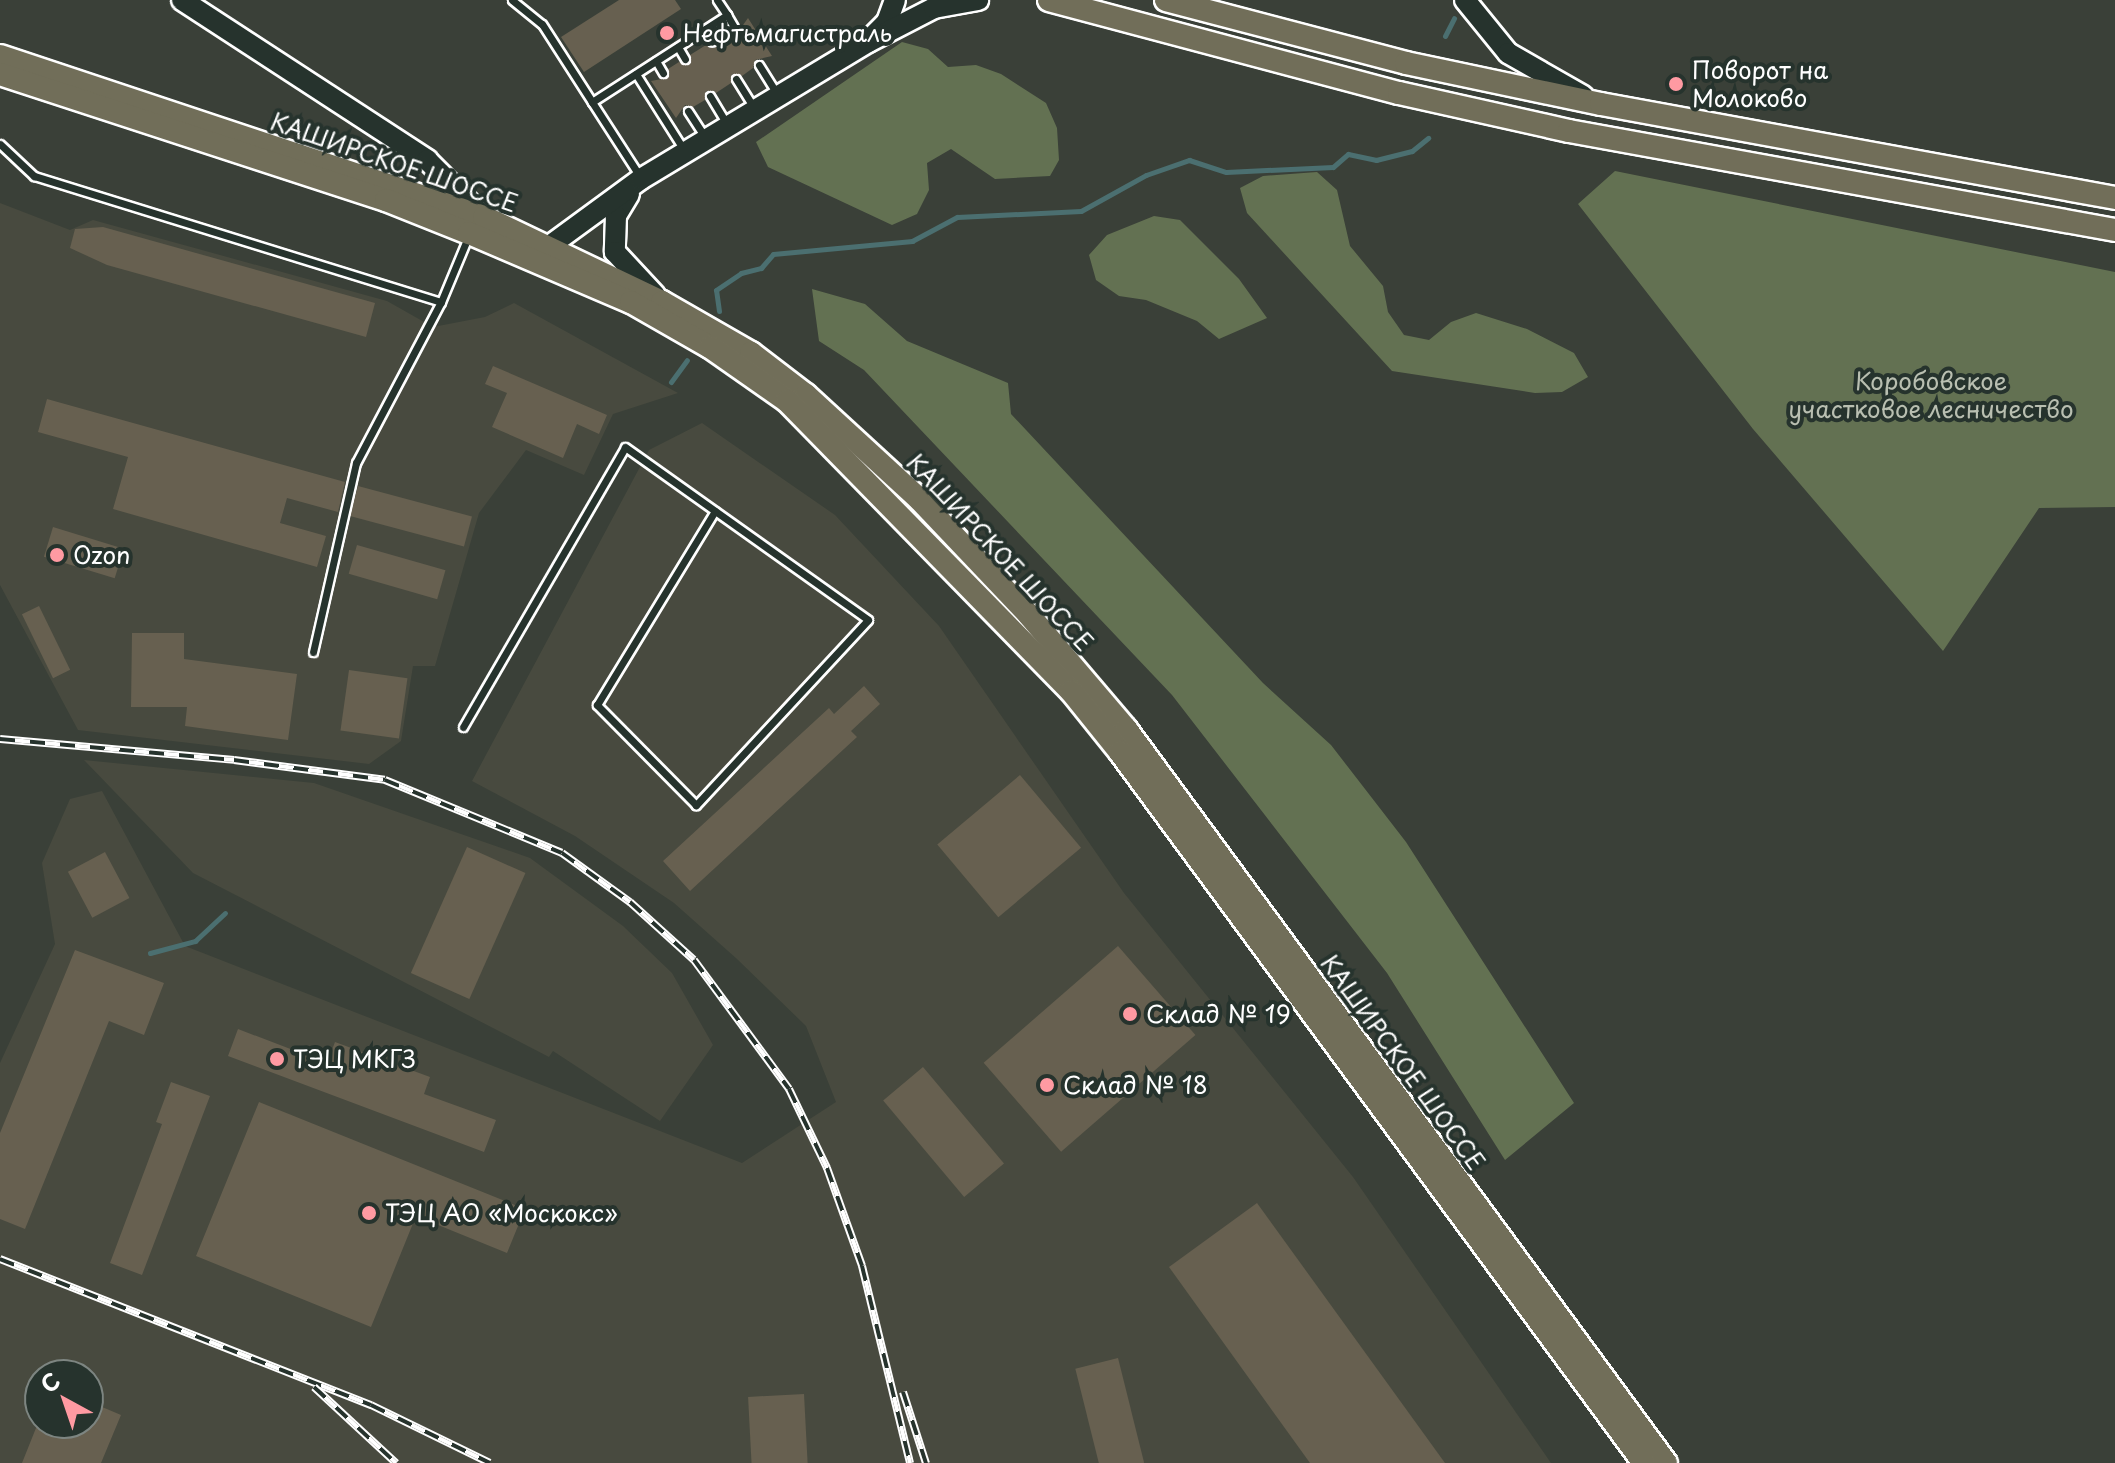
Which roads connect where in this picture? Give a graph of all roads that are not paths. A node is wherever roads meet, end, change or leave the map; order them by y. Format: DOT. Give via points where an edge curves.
graph roads {
  1 [pos="182,0"];
  2 [pos="512,0"];
  3 [pos="717,0"];
  4 [pos="895,0"];
  5 [pos="978,0"];
  6 [pos="1049,0"];
  7 [pos="1166,0"];
  8 [pos="1465,0"];
  9 [pos="727,15"];
  10 [pos="734,27"];
  11 [pos="704,30"];
  12 [pos="712,42"];
  13 [pos="868,42"];
  14 [pos="678,47"];
  15 [pos="0,56"];
  16 [pos="685,59"];
  17 [pos="656,61"];
  18 [pos="759,65"];
  19 [pos="663,73"];
  20 [pos="0,74"];
  21 [pos="636,74"];
  22 [pos="736,79"];
  23 [pos="710,96"];
  24 [pos="778,96"];
  25 [pos="592,102"];
  26 [pos="1601,104"];
  27 [pos="755,110"];
  28 [pos="688,111"];
  29 [pos="728,126"];
  30 [pos="706,139"];
  31 [pos="0,144"];
  32 [pos="686,152"];
  33 [pos="641,179"];
  34 [pos="2115,198"];
  35 [pos="477,225"];
  36 [pos="2115,230"];
  37 [pos="548,247"];
  38 [pos="441,302"];
  39 [pos="662,302"];
  40 [pos="715,511"];
  41 [pos="313,652"];
  42 [pos="463,727"];
  43 [pos="1644,1463"];
  44 [pos="1666,1463"];
  1 -- 35 [label="main road" via="427,160"];
  2 -- 25 [label="lane" via="542,24"];
  3 -- 9 [label="lane"];
  4 -- 13 [label="main road" via="887,22"];
  5 -- 13 [label="main road" via="934,8"];
  6 -- 36 [label="main road" via="1399,93 1569,131"];
  7 -- 26 [label="main road" via="1406,63"];
  8 -- 26 [label="main road" via="1508,53"];
  9 -- 10 [label="lane"];
  9 -- 11 [label="lane"];
  11 -- 12 [label="lane"];
  11 -- 14 [label="lane"];
  13 -- 24 [label="main road"];
  14 -- 16 [label="lane"];
  14 -- 17 [label="lane"];
  15 -- 35 [label="main road, КАШИРСКОЕ ШОССЕ"];
  17 -- 19 [label="lane"];
  17 -- 21 [label="lane"];
  18 -- 24 [label="lane"];
  20 -- 35 [label="main road, КАШИРСКОЕ ШОССЕ"];
  21 -- 25 [label="lane"];
  21 -- 32 [label="lane"];
  22 -- 27 [label="lane"];
  23 -- 29 [label="lane"];
  24 -- 27 [label="main road"];
  25 -- 33 [label="lane"];
  26 -- 34 [label="main road"];
  27 -- 29 [label="main road"];
  28 -- 30 [label="lane"];
  29 -- 30 [label="main road"];
  30 -- 32 [label="main road"];
  31 -- 38 [label="lane" via="34,176"];
  32 -- 33 [label="main road"];
  33 -- 37 [label="main road"];
  33 -- 39 [label="main road" via="616,216 615,252"];
  35 -- 37 [label="main road, КАШИРСКОЕ ШОССЕ"];
  35 -- 38 [label="lane"];
  35 -- 43 [label="main road, КАШИРСКОЕ ШОССЕ" via="631,302 710,347 787,401 1071,691"];
  37 -- 39 [label="main road, КАШИРСКОЕ ШОССЕ"];
  38 -- 41 [label="lane" via="356,463"];
  39 -- 44 [label="main road, КАШИРСКОЕ ШОССЕ" via="751,353 815,403 919,499 1029,615 1126,729"];
  40 -- 40 [label="lane" via="868,620 696,805 597,705"];
  40 -- 42 [label="lane" via="625,447"];
}
